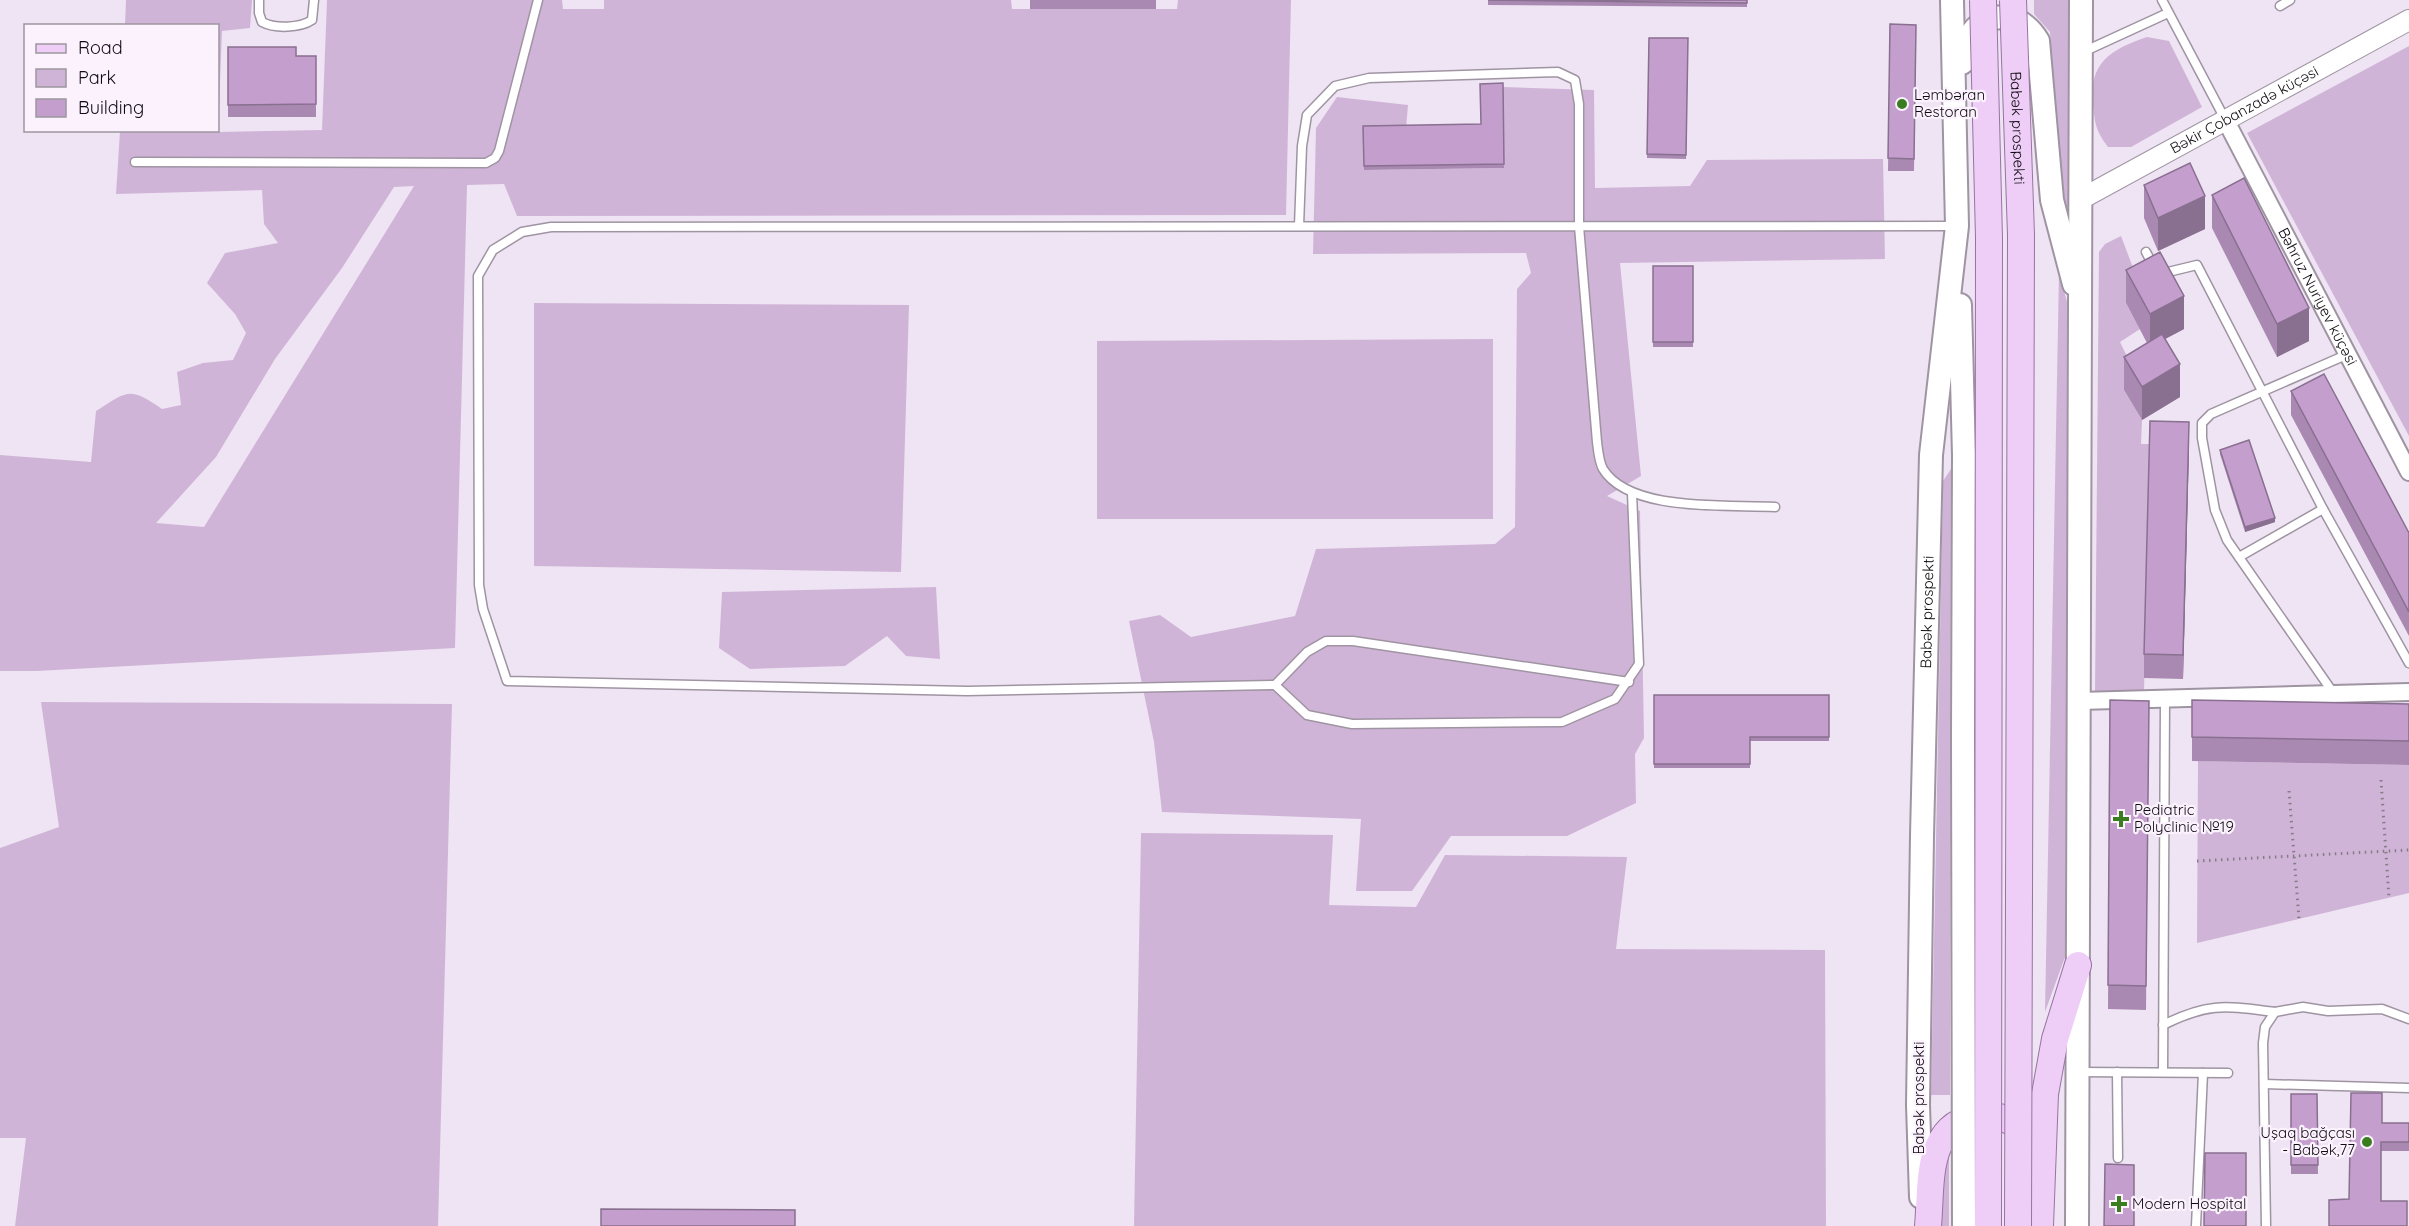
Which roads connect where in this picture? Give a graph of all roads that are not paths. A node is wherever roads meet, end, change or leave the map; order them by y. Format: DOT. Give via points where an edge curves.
graph roads {
  1 [pos="259,0"];
  2 [pos="315,0"];
  3 [pos="538,0"];
  4 [pos="1952,0"];
  5 [pos="1970,0"];
  6 [pos="1983,0"];
  7 [pos="2014,0"];
  8 [pos="2081,0"];
  9 [pos="2162,0"];
  10 [pos="2290,0"];
  11 [pos="2280,6"];
  12 [pos="2168,13"];
  13 [pos="2409,20"];
  14 [pos="2080,54"];
  15 [pos="2226,121"];
  16 [pos="135,162"];
  17 [pos="2081,199"];
  18 [pos="1299,226"];
  19 [pos="1579,226"];
  20 [pos="1957,226"];
  21 [pos="2146,252"];
  22 [pos="2081,308"];
  23 [pos="2346,355"];
  24 [pos="2263,391"];
  25 [pos="2409,472"];
  26 [pos="1632,493"];
  27 [pos="1775,507"];
  28 [pos="2324,509"];
  29 [pos="2239,557"];
  30 [pos="2409,663"];
  31 [pos="1629,682"];
  32 [pos="1275,685"];
  33 [pos="2409,692"];
  34 [pos="2334,694"];
  35 [pos="2164,700"];
  36 [pos="2079,701"];
  37 [pos="2078,965"];
  38 [pos="2275,1012"];
  39 [pos="2409,1019"];
  40 [pos="2163,1025"];
  41 [pos="2077,1072"];
  42 [pos="2117,1072"];
  43 [pos="2163,1072"];
  44 [pos="2203,1073"];
  45 [pos="2228,1073"];
  46 [pos="2264,1084"];
  47 [pos="2409,1088"];
  48 [pos="2118,1158"];
  49 [pos="2040,1177"];
  50 [pos="1921,1226"];
  51 [pos="1928,1226"];
  52 [pos="1964,1226"];
  53 [pos="1988,1226"];
  54 [pos="2018,1226"];
  55 [pos="2040,1226"];
  56 [pos="2077,1226"];
  57 [pos="2196,1226"];
  58 [pos="2266,1226"];
  1 -- 2 [label="lane" via="262,22 270,26 305,25 312,20"];
  3 -- 16 [label="lane" via="499,151 486,163"];
  4 -- 20 [label="main road, Babək prospekti"];
  5 -- 7 [label="main road" via="1992,8"];
  6 -- 53 [label="main road, Babək prospekti, bridge" via="1989,238"];
  7 -- 54 [label="main road, Babək prospekti, bridge" via="2021,247"];
  8 -- 14 [label="main road"];
  9 -- 12 [label="lane"];
  10 -- 11 [label="lane"];
  12 -- 14 [label="lane"];
  12 -- 15 [label="lane"];
  13 -- 15 [label="street, Bəkir Çobanzadə küçəsi"];
  14 -- 17 [label="main road"];
  15 -- 17 [label="street, Bəkir Çobanzadə küçəsi"];
  15 -- 23 [label="street, Bəhruz Nuriyev küçəsi"];
  17 -- 22 [label="main road"];
  18 -- 19 [label="lane"];
  18 -- 19 [label="lane" via="1307,115 1335,86 1369,78 1558,72 1575,80 1579,104"];
  18 -- 32 [label="lane" via="551,227 522,232 493,250 478,276 479,585 507,681 967,691"];
  19 -- 20 [label="lane"];
  19 -- 26 [label="lane" via="1597,442 1602,467"];
  20 -- 22 [label="main road" via="1965,41 1986,18 2012,17 2023,22 2038,41 2052,200"];
  20 -- 50 [label="main road, Babək prospekti" via="1931,455 1918,1105"];
  20 -- 52 [label="main road, bridge" via="1965,455"];
  21 -- 24 [label="lane" via="2156,271 2164,273 2197,265"];
  22 -- 36 [label="main road"];
  23 -- 24 [label="lane"];
  23 -- 25 [label="street, Bəhruz Nuriyev küçəsi"];
  24 -- 28 [label="lane"];
  24 -- 29 [label="lane" via="2211,414 2202,423 2215,510"];
  26 -- 27 [label="lane" via="1662,501"];
  26 -- 31 [label="lane" via="1639,664"];
  28 -- 29 [label="lane"];
  28 -- 30 [label="lane"];
  29 -- 34 [label="lane"];
  31 -- 32 [label="lane" via="1353,641 1326,641 1307,652"];
  31 -- 32 [label="lane" via="1615,699 1562,722 1352,724 1307,716"];
  33 -- 34 [label="street"];
  34 -- 35 [label="street"];
  35 -- 36 [label="street"];
  35 -- 40 [label="lane"];
  36 -- 37 [label="main road"];
  37 -- 41 [label="main road"];
  37 -- 49 [label="main road" via="2050,1062"];
  38 -- 39 [label="lane" via="2303,1007 2328,1011 2382,1009"];
  38 -- 40 [label="lane" via="2219,1005 2191,1011"];
  38 -- 46 [label="lane" via="2265,1027"];
  40 -- 43 [label="lane"];
  41 -- 42 [label="lane"];
  41 -- 56 [label="main road"];
  42 -- 43 [label="lane"];
  42 -- 48 [label="lane"];
  43 -- 44 [label="lane"];
  44 -- 45 [label="lane"];
  44 -- 57 [label="lane"];
  46 -- 47 [label="lane"];
  46 -- 58 [label="lane"];
  49 -- 51 [label="main road" via="2032,1139 2023,1130 1992,1115 1971,1117 1944,1134 1934,1155"];
  49 -- 55 [label="main road"];
}
